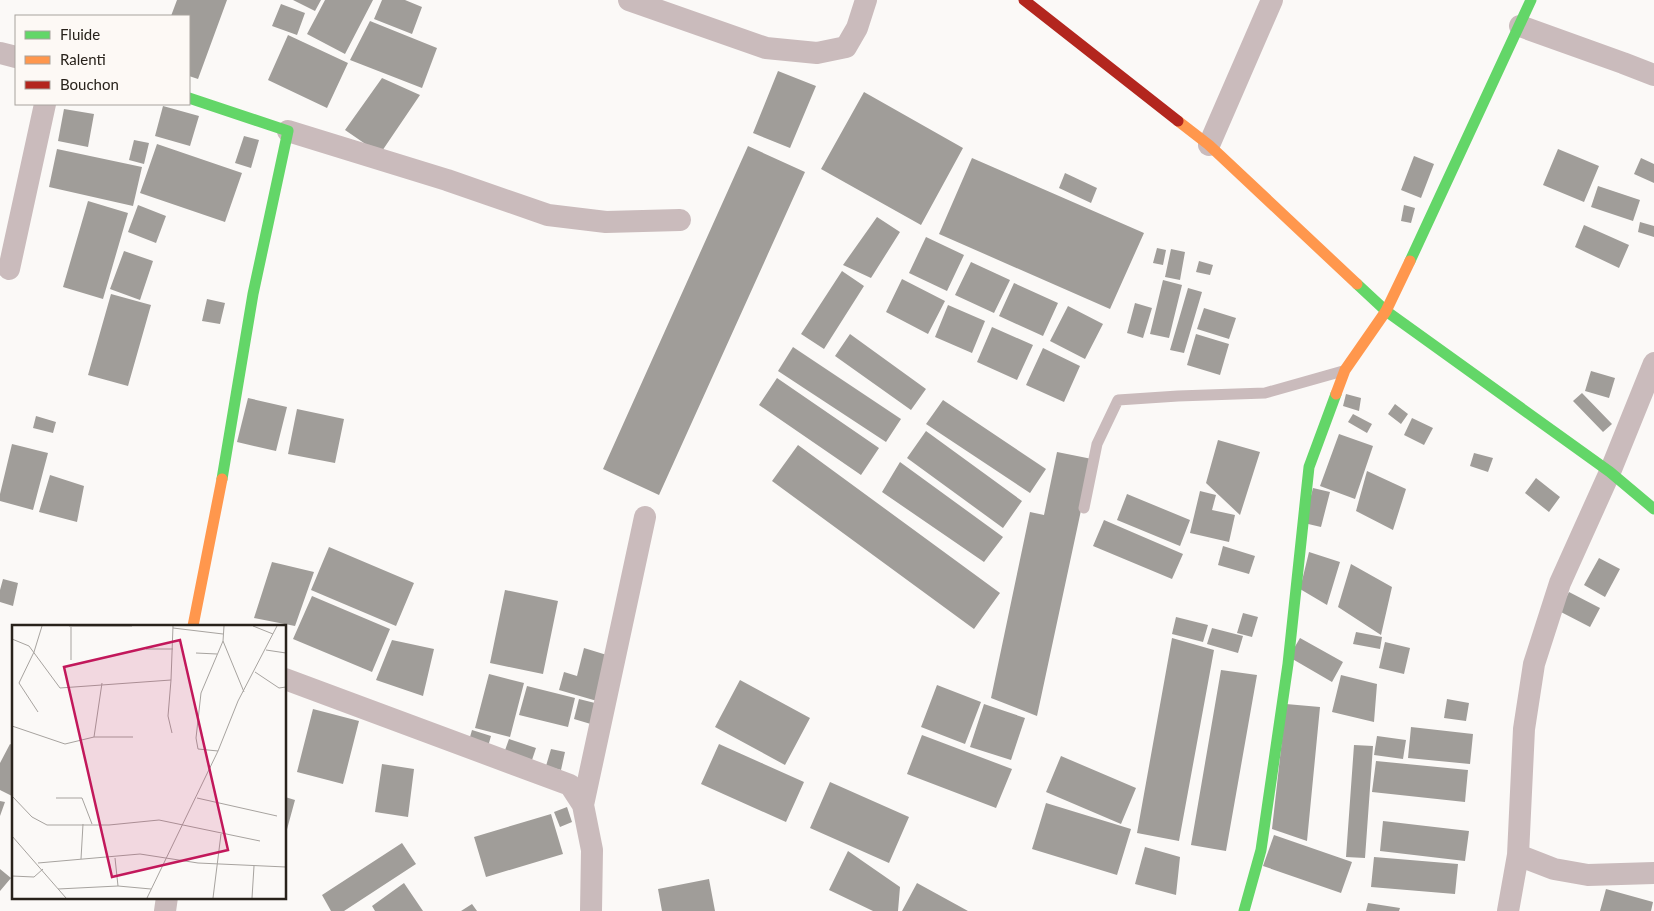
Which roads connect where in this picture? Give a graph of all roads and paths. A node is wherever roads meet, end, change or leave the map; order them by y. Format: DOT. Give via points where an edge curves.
graph roads {
  1 [pos="629,0"];
  2 [pos="866,0"];
  3 [pos="1024,0"];
  4 [pos="1272,0"];
  5 [pos="1531,0"];
  6 [pos="1520,26"];
  7 [pos="0,53"];
  8 [pos="15,57"];
  9 [pos="1654,75"];
  10 [pos="190,98"];
  11 [pos="45,105"];
  12 [pos="288,132"];
  13 [pos="1209,145"];
  14 [pos="680,220"];
  15 [pos="9,269"];
  16 [pos="1386,311"];
  17 [pos="1654,364"];
  18 [pos="1345,370"];
  19 [pos="1610,472"];
  20 [pos="1084,508"];
  21 [pos="1654,509"];
  22 [pos="645,517"];
  23 [pos="193,625"];
  24 [pos="286,679"];
  25 [pos="583,805"];
  26 [pos="1518,856"];
  27 [pos="1654,873"];
  28 [pos="166,898"];
  29 [pos="165,911"];
  30 [pos="591,911"];
  31 [pos="1244,911"];
  32 [pos="1508,911"];
  1 -- 2 [label="street" via="766,48 817,53 846,47 857,28"];
  3 -- 13 [label="street"];
  4 -- 13 [label="street"];
  5 -- 6 [label="street"];
  6 -- 9 [label="street"];
  6 -- 16 [label="street"];
  7 -- 8 [label="street"];
  10 -- 12 [label="street"];
  11 -- 15 [label="street"];
  12 -- 14 [label="street" via="548,214 606,222"];
  12 -- 23 [label="street" via="253,294 229,442"];
  13 -- 16 [label="street"];
  16 -- 18 [label="street"];
  16 -- 19 [label="street"];
  17 -- 19 [label="street"];
  18 -- 20 [label="lane" via="1265,394 1118,400 1097,444"];
  18 -- 31 [label="street" via="1310,467 1288,664 1261,850"];
  19 -- 21 [label="street"];
  19 -- 26 [label="street" via="1560,583 1534,664 1524,730"];
  22 -- 25 [label="street"];
  24 -- 25 [label="street" via="570,785"];
  25 -- 30 [label="street" via="592,850"];
  26 -- 27 [label="street" via="1554,869 1588,875"];
  26 -- 32 [label="street"];
  28 -- 29 [label="street"];
}
